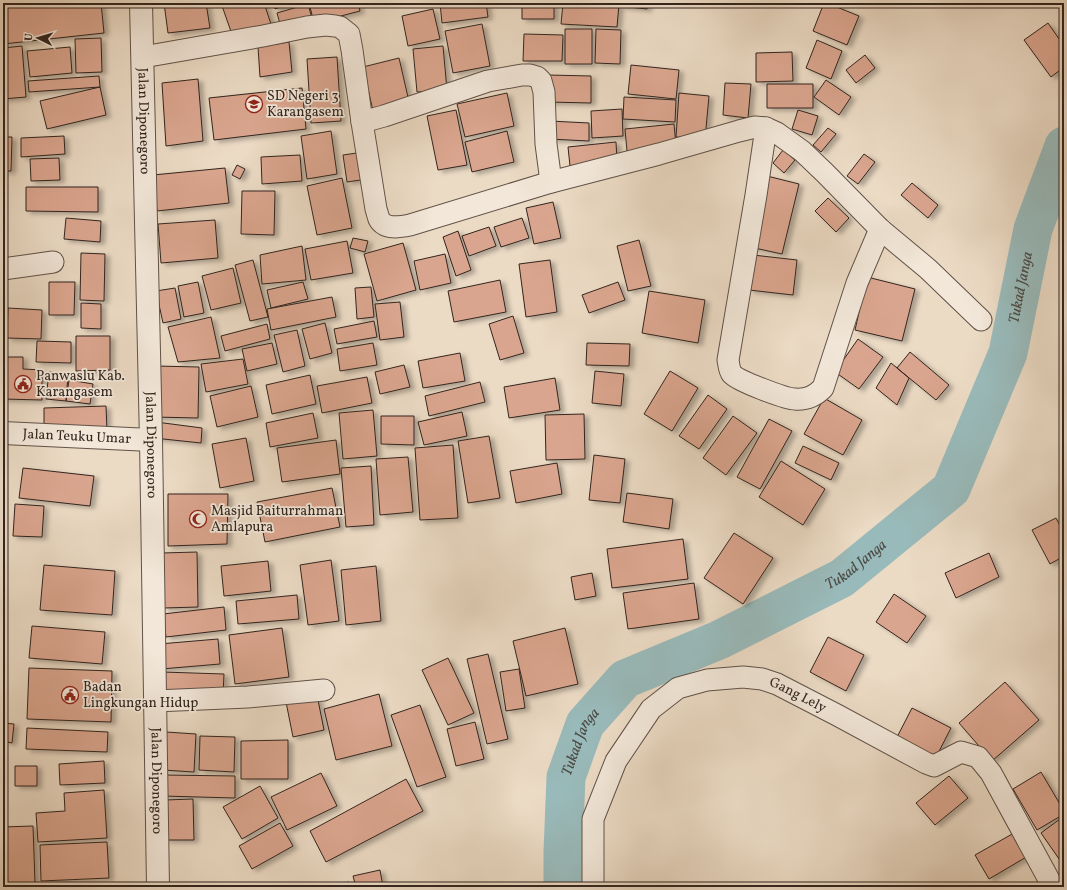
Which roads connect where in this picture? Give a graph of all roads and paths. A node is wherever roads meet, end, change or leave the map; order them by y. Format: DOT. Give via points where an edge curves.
graph roads {
  1 [pos="141,3"];
  2 [pos="143,57"];
  3 [pos="362,122"];
  4 [pos="766,128"];
  5 [pos="551,182"];
  6 [pos="880,229"];
  7 [pos="53,262"];
  8 [pos="3,269"];
  9 [pos="981,320"];
  10 [pos="3,433"];
  11 [pos="151,440"];
  12 [pos="324,690"];
  13 [pos="156,701"];
  14 [pos="1056,883"];
  15 [pos="158,887"];
  16 [pos="593,887"];
  1 -- 2 [label="street, Jalan Diponegoro"];
  2 -- 3 [label="street" via="307,27 340,27 349,34"];
  2 -- 11 [label="street, Jalan Diponegoro"];
  3 -- 5 [label="street" via="379,219 389,226 410,225"];
  3 -- 5 [label="street" via="488,81 522,75 537,77 544,92 546,144"];
  4 -- 5 [label="street" via="755,127 739,131"];
  4 -- 6 [label="street" via="802,150"];
  4 -- 6 [label="street" via="728,360 731,373 736,378 794,400 815,396 823,388 857,283"];
  6 -- 9 [label="street" via="928,269"];
  7 -- 8 [label="street"];
  10 -- 11 [label="street, Jalan Teuku Umar"];
  11 -- 13 [label="street, Jalan Diponegoro"];
  12 -- 13 [label="street" via="248,697"];
  13 -- 15 [label="street, Jalan Diponegoro"];
  14 -- 16 [label="street, Gang Lely" via="978,757 961,752 934,766 777,684 743,677 707,680 678,688 651,709 616,761 593,819"];
}
